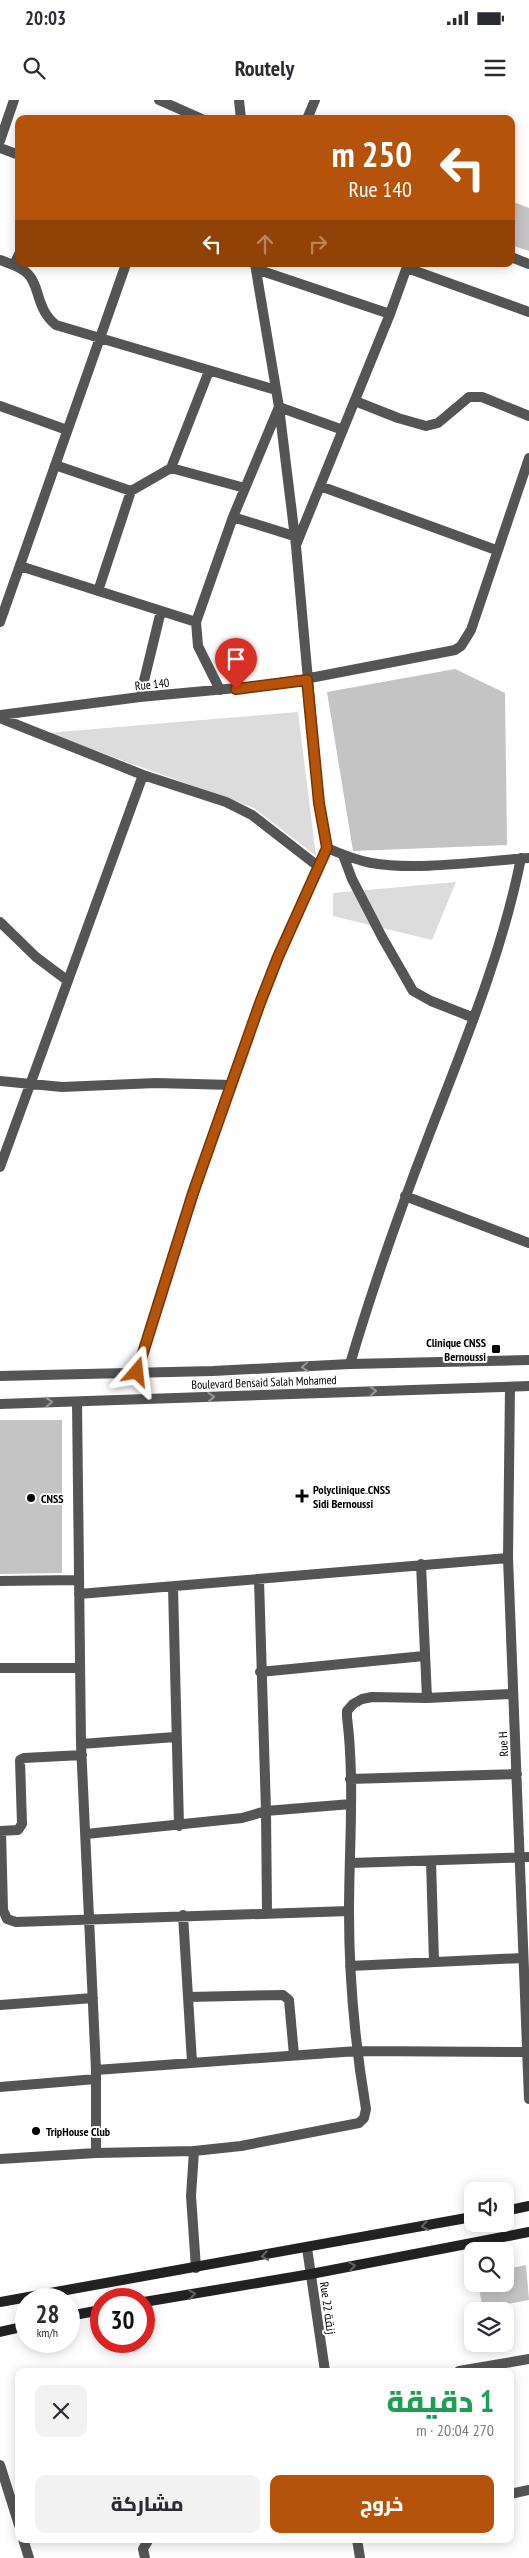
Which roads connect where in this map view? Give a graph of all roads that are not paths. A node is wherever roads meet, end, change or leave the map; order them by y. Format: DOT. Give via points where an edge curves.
graph roads {
  1 [pos="14,100"];
  2 [pos="159,100"];
  3 [pos="239,100"];
  4 [pos="315,100"];
  5 [pos="193,115"];
  6 [pos="241,115"];
  7 [pos="309,115"];
  8 [pos="0,141"];
  9 [pos="0,148"];
  10 [pos="15,154"];
  11 [pos="515,259"];
  12 [pos="0,260"];
  13 [pos="529,264"];
  14 [pos="14,265"];
  15 [pos="17,267"];
  16 [pos="125,267"];
  17 [pos="256,267"];
  18 [pos="407,267"];
  19 [pos="410,267"];
  20 [pos="529,312"];
  21 [pos="390,314"];
  22 [pos="98,338"];
  23 [pos="209,371"];
  24 [pos="276,390"];
  25 [pos="355,401"];
  26 [pos="0,406"];
  27 [pos="278,407"];
  28 [pos="529,416"];
  29 [pos="67,430"];
  30 [pos="343,430"];
  31 [pos="529,458"];
  32 [pos="55,465"];
  33 [pos="171,468"];
  34 [pos="320,486"];
  35 [pos="245,488"];
  36 [pos="131,491"];
  37 [pos="233,517"];
  38 [pos="295,541"];
  39 [pos="496,550"];
  40 [pos="20,566"];
  41 [pos="98,591"];
  42 [pos="161,611"];
  43 [pos="0,622"];
  44 [pos="196,622"];
  45 [pos="307,680"];
  46 [pos="220,690"];
  47 [pos="140,697"];
  48 [pos="0,716"];
  49 [pos="143,775"];
  50 [pos="327,848"];
  51 [pos="343,855"];
  52 [pos="525,858"];
  53 [pos="319,867"];
  54 [pos="0,922"];
  55 [pos="68,981"];
  56 [pos="474,1018"];
  57 [pos="0,1080"];
  58 [pos="31,1085"];
  59 [pos="232,1085"];
  60 [pos="0,1167"];
  61 [pos="406,1196"];
  62 [pos="529,1243"];
  63 [pos="529,1360"];
  64 [pos="350,1364"];
  65 [pos="137,1372"];
  66 [pos="0,1376"];
  67 [pos="529,1386"];
  68 [pos="510,1387"];
  69 [pos="77,1402"];
  70 [pos="0,1404"];
  71 [pos="508,1558"];
  72 [pos="421,1564"];
  73 [pos="78,1580"];
  74 [pos="259,1580"];
  75 [pos="0,1581"];
  76 [pos="173,1587"];
  77 [pos="79,1594"];
  78 [pos="424,1656"];
  79 [pos="0,1668"];
  80 [pos="80,1668"];
  81 [pos="260,1672"];
  82 [pos="512,1694"];
  83 [pos="427,1698"];
  84 [pos="175,1738"];
  85 [pos="82,1744"];
  86 [pos="82,1756"];
  87 [pos="517,1774"];
  88 [pos="350,1779"];
  89 [pos="351,1804"];
  90 [pos="266,1811"];
  91 [pos="178,1826"];
  92 [pos="0,1831"];
  93 [pos="86,1834"];
  94 [pos="525,1857"];
  95 [pos="431,1860"];
  96 [pos="351,1863"];
  97 [pos="1,1910"];
  98 [pos="349,1911"];
  99 [pos="266,1912"];
  100 [pos="184,1915"];
  101 [pos="90,1918"];
  102 [pos="526,1923"];
  103 [pos="523,1958"];
  104 [pos="434,1962"];
  105 [pos="350,1966"];
  106 [pos="188,1996"];
  107 [pos="93,1998"];
  108 [pos="0,2006"];
  109 [pos="356,2051"];
  110 [pos="526,2052"];
  111 [pos="294,2055"];
  112 [pos="192,2062"];
  113 [pos="96,2075"];
  114 [pos="528,2081"];
  115 [pos="0,2087"];
  116 [pos="529,2100"];
  117 [pos="194,2151"];
  118 [pos="96,2153"];
  119 [pos="0,2159"];
  120 [pos="529,2206"];
  121 [pos="514,2209"];
  122 [pos="464,2219"];
  123 [pos="529,2232"];
  124 [pos="307,2248"];
  125 [pos="196,2268"];
  126 [pos="311,2274"];
  127 [pos="155,2300"];
  128 [pos="0,2302"];
  129 [pos="15,2329"];
  130 [pos="0,2332"];
  131 [pos="529,2359"];
  132 [pos="325,2368"];
  133 [pos="476,2368"];
  134 [pos="0,2465"];
  135 [pos="529,2490"];
  136 [pos="514,2493"];
  137 [pos="15,2512"];
  138 [pos="24,2543"];
  139 [pos="146,2543"];
  140 [pos="358,2543"];
  141 [pos="29,2558"];
  142 [pos="145,2558"];
  143 [pos="360,2558"];
  1 -- 8 [label="street"];
  2 -- 5 [label="street"];
  3 -- 6 [label="street"];
  4 -- 7 [label="street"];
  9 -- 10 [label="street"];
  11 -- 13 [label="street"];
  12 -- 14 [label="street"];
  15 -- 22 [label="street" via="30,275 46,317 56,325"];
  16 -- 22 [label="street"];
  17 -- 21 [label="street"];
  17 -- 24 [label="street"];
  18 -- 21 [label="street"];
  19 -- 20 [label="street"];
  21 -- 25 [label="street"];
  22 -- 23 [label="street"];
  22 -- 29 [label="street"];
  23 -- 24 [label="street"];
  23 -- 33 [label="street"];
  24 -- 27 [label="street"];
  25 -- 28 [label="street" via="426,426 438,423 468,397 482,397"];
  25 -- 30 [label="street"];
  26 -- 29 [label="street"];
  27 -- 30 [label="street"];
  27 -- 35 [label="street"];
  27 -- 38 [label="street"];
  29 -- 32 [label="street"];
  30 -- 34 [label="street"];
  31 -- 39 [label="street, Rue 140"];
  32 -- 36 [label="street"];
  32 -- 40 [label="street"];
  33 -- 35 [label="street"];
  33 -- 36 [label="street"];
  34 -- 38 [label="street"];
  34 -- 39 [label="street"];
  35 -- 37 [label="street"];
  36 -- 41 [label="street"];
  37 -- 38 [label="street"];
  37 -- 44 [label="street"];
  38 -- 45 [label="street"];
  39 -- 45 [label="street, Rue 140" via="471,630 461,646 435,655"];
  40 -- 41 [label="street"];
  40 -- 43 [label="street"];
  41 -- 42 [label="street"];
  42 -- 44 [label="street"];
  42 -- 47 [label="street"];
  44 -- 46 [label="street" via="198,646"];
  45 -- 46 [label="street, Rue 140"];
  45 -- 50 [label="street" via="319,803"];
  46 -- 47 [label="street, Rue 140"];
  47 -- 48 [label="street, Rue 140"];
  48 -- 49 [label="street"];
  49 -- 53 [label="street" via="226,802 252,814"];
  49 -- 55 [label="street"];
  50 -- 51 [label="street"];
  50 -- 53 [label="street"];
  51 -- 52 [label="street" via="384,864 443,864"];
  51 -- 56 [label="street" via="352,879 413,991"];
  52 -- 56 [label="street"];
  53 -- 59 [label="street" via="278,957"];
  54 -- 55 [label="street" via="36,957"];
  55 -- 58 [label="street"];
  56 -- 61 [label="street"];
  57 -- 58 [label="street"];
  58 -- 59 [label="street"];
  58 -- 60 [label="street"];
  59 -- 65 [label="street" via="193,1193"];
  61 -- 62 [label="street"];
  61 -- 64 [label="street"];
  63 -- 64 [label="street, Boulevard Bensaid Salah Mohamed"];
  64 -- 65 [label="street, Boulevard Bensaid Salah Mohamed, one-way"];
  65 -- 66 [label="street, Boulevard Bensaid Salah Mohamed"];
  67 -- 68 [label="street, Boulevard Bensaid Salah Mohamed"];
  69 -- 68 [label="street, Boulevard Bensaid Salah Mohamed, one-way"];
  68 -- 71 [label="street, Rue H"];
  70 -- 69 [label="street, Boulevard Bensaid Salah Mohamed, one-way"];
  69 -- 73 [label="street"];
  71 -- 72 [label="street"];
  71 -- 82 [label="street, Rue H"];
  72 -- 74 [label="street"];
  72 -- 78 [label="street"];
  73 -- 75 [label="street"];
  73 -- 77 [label="street"];
  74 -- 76 [label="street"];
  74 -- 81 [label="street"];
  76 -- 77 [label="street"];
  76 -- 84 [label="street"];
  77 -- 80 [label="street"];
  78 -- 81 [label="street"];
  78 -- 83 [label="street"];
  79 -- 80 [label="street"];
  80 -- 85 [label="street"];
  81 -- 90 [label="street"];
  82 -- 83 [label="street"];
  82 -- 87 [label="street, Rue H"];
  83 -- 88 [label="street" via="372,1697 350,1706 347,1717"];
  84 -- 85 [label="street"];
  84 -- 91 [label="street"];
  85 -- 86 [label="street"];
  86 -- 92 [label="street" via="20,1760 22,1824 18,1830"];
  86 -- 93 [label="street"];
  87 -- 88 [label="street"];
  87 -- 94 [label="street, Rue H"];
  88 -- 89 [label="street"];
  89 -- 90 [label="street"];
  89 -- 96 [label="street"];
  90 -- 91 [label="street" via="242,1818"];
  90 -- 99 [label="street"];
  91 -- 93 [label="street"];
  92 -- 97 [label="street"];
  93 -- 101 [label="street"];
  94 -- 95 [label="street"];
  94 -- 102 [label="street, Rue H"];
  95 -- 96 [label="street"];
  95 -- 104 [label="street"];
  96 -- 98 [label="street"];
  97 -- 101 [label="street" via="7,1919 16,1922"];
  98 -- 99 [label="street"];
  98 -- 105 [label="street"];
  99 -- 100 [label="street"];
  100 -- 101 [label="street"];
  100 -- 106 [label="street"];
  101 -- 107 [label="street"];
  102 -- 103 [label="street, Rue H"];
  103 -- 104 [label="street"];
  103 -- 110 [label="street, Rue H"];
  104 -- 105 [label="street"];
  105 -- 109 [label="street"];
  106 -- 111 [label="street" via="283,1995 289,2000"];
  106 -- 112 [label="street"];
  107 -- 108 [label="street"];
  107 -- 113 [label="street"];
  109 -- 110 [label="street"];
  109 -- 111 [label="street"];
  109 -- 117 [label="street" via="366,2109 359,2123 241,2146"];
  110 -- 114 [label="street, Rue H"];
  111 -- 112 [label="street"];
  112 -- 113 [label="street"];
  113 -- 115 [label="street"];
  113 -- 118 [label="street"];
  114 -- 116 [label="street, Rue H"];
  117 -- 118 [label="street"];
  117 -- 125 [label="street" via="191,2196"];
  118 -- 119 [label="street"];
  120 -- 121 [label="main road"];
  122 -- 124 [label="main road, one-way"];
  126 -- 123 [label="main road, one-way"];
  124 -- 125 [label="main road, one-way"];
  124 -- 126 [label="street, Rue 22 زنقة"];
  125 -- 128 [label="main road"];
  127 -- 126 [label="main road, one-way"];
  126 -- 132 [label="street, Rue 22 زنقة"];
  129 -- 130 [label="main road"];
  131 -- 133 [label="street"];
  134 -- 137 [label="street"];
  135 -- 136 [label="street"];
  138 -- 141 [label="street"];
  139 -- 142 [label="street" via="143,2548"];
  140 -- 143 [label="street"];
}
